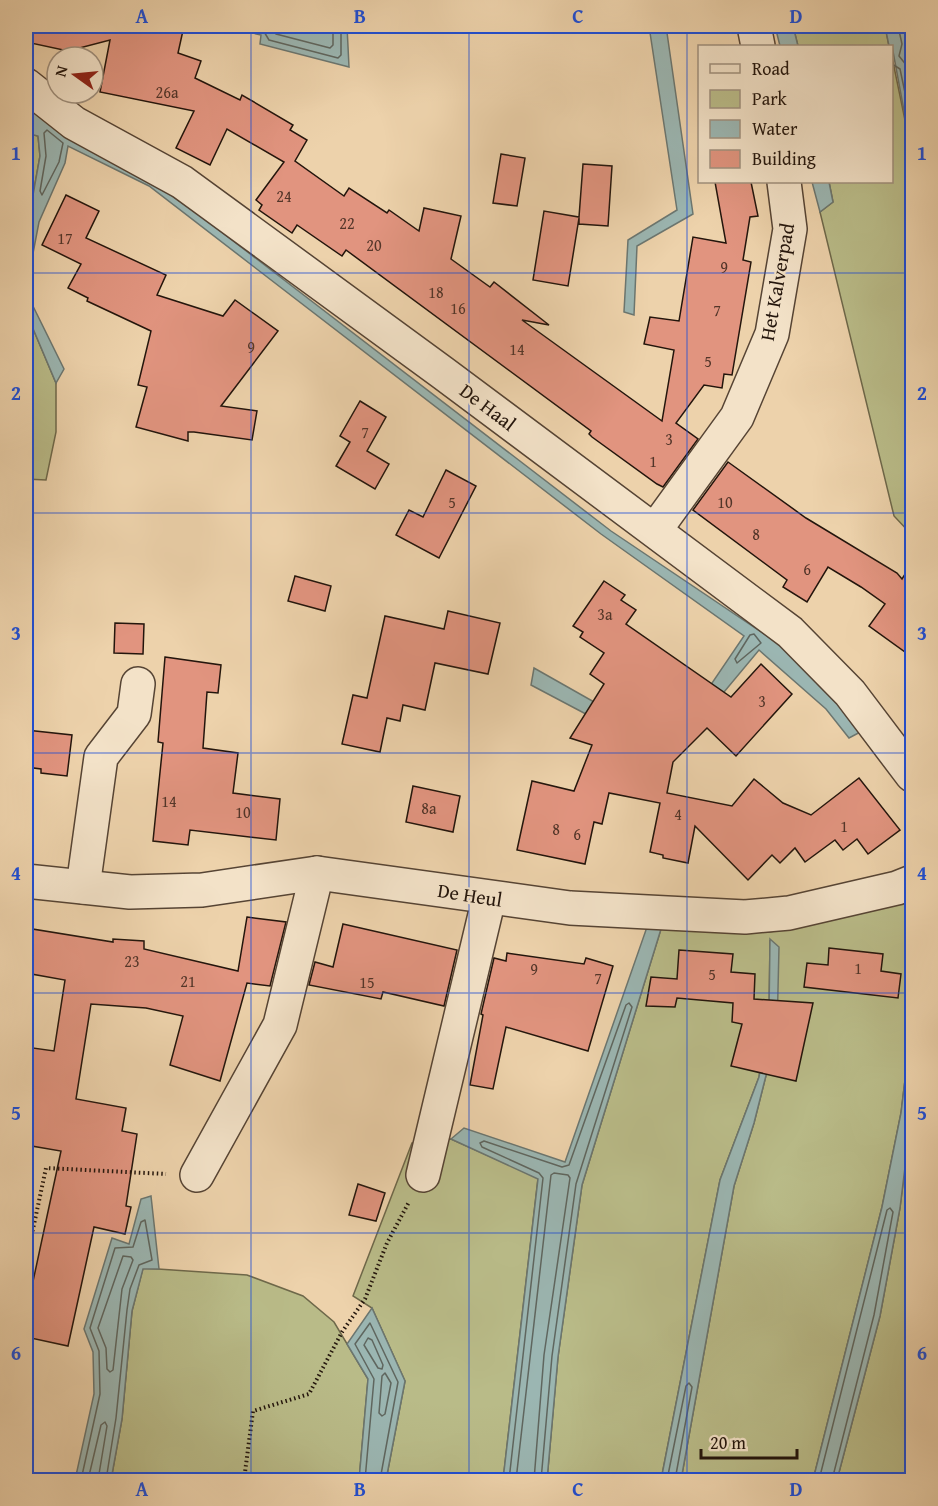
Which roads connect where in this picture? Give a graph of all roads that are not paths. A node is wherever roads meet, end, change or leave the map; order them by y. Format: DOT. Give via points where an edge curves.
graph roads {
  1 [pos="754,26"];
  2 [pos="758,45"];
  3 [pos="26,85"];
  4 [pos="784,183"];
  5 [pos="655,530"];
  6 [pos="138,684"];
  7 [pos="912,775"];
  8 [pos="317,873"];
  9 [pos="26,881"];
  10 [pos="912,882"];
  11 [pos="83,887"];
  12 [pos="489,898"];
  13 [pos="197,1175"];
  14 [pos="423,1175"];
  1 -- 2 [label="street"];
  3 -- 5 [label="street, De Haal" via="74,123 182,182"];
  4 -- 5 [label="street, Het Kalverpad" via="790,229 772,334 737,417"];
  5 -- 7 [label="street, De Haal" via="790,632 850,693"];
  6 -- 11 [label="street" via="134,714 100,758"];
  8 -- 11 [label="street, De Heul" via="202,890 130,892"];
  8 -- 12 [label="street, De Heul"];
  8 -- 13 [label="street" via="280,1025"];
  9 -- 11 [label="street, De Heul"];
  10 -- 12 [label="street, De Heul" via="789,913 746,917 570,908"];
  12 -- 14 [label="street"];
}
